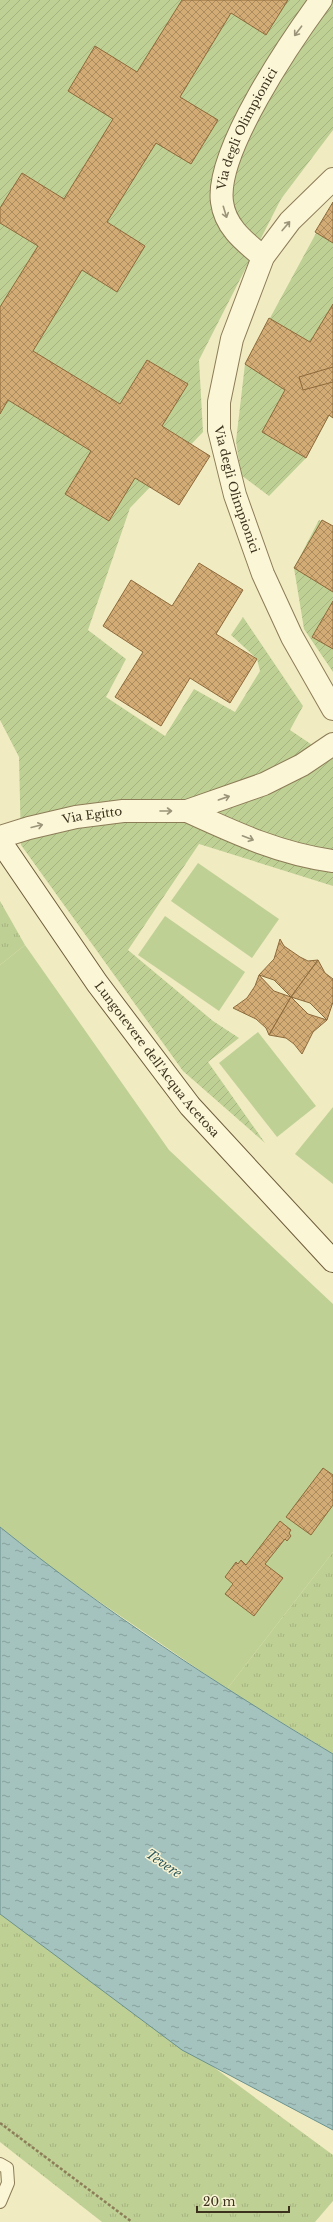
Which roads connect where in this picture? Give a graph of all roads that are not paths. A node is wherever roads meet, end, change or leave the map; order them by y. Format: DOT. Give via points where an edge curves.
graph roads {
  1 [pos="322,0"];
  2 [pos="333,179"];
  3 [pos="263,257"];
  4 [pos="333,709"];
  5 [pos="333,744"];
  6 [pos="187,811"];
  7 [pos="0,837"];
  8 [pos="0,841"];
  9 [pos="333,861"];
  10 [pos="333,1261"];
  11 [pos="0,2164"];
  12 [pos="0,2202"];
  1 -- 3 [label="street, Via degli Olimpionici, one-way" via="288,45 271,75 237,139 223,179 222,202 227,219 242,239"];
  3 -- 2 [label="street, Via degli Olimpionici, one-way" via="290,220"];
  3 -- 4 [label="street, Via degli Olimpionici" via="232,339 219,402 219,430 235,494 262,574 288,630"];
  6 -- 5 [label="street, Via Egitto, one-way" via="264,784 302,765"];
  7 -- 6 [label="street, Via Egitto, one-way" via="76,817 123,811"];
  6 -- 9 [label="street, Via Egitto, one-way" via="276,849"];
  8 -- 10 [label="street, Lungotevere dell'Acqua Acetosa" via="97,983 190,1106"];
  11 -- 12 [label="lane" via="7,2168 8,2183"];
}
